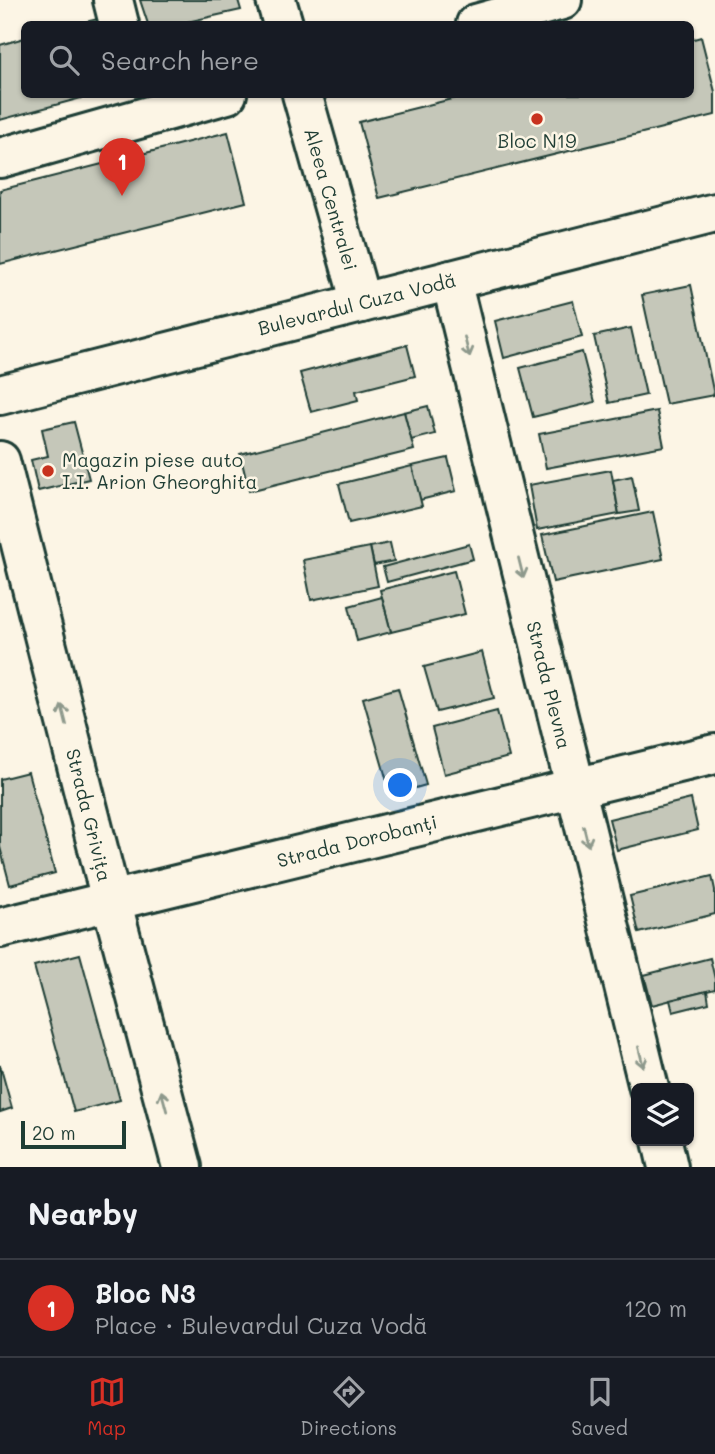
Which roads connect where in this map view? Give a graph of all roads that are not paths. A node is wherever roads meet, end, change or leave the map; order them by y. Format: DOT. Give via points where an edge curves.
graph roads {
  1 [pos="113,0"];
  2 [pos="276,0"];
  3 [pos="562,0"];
  4 [pos="117,21"];
  5 [pos="282,21"];
  6 [pos="487,21"];
  7 [pos="197,98"];
  8 [pos="303,98"];
  9 [pos="138,106"];
  10 [pos="0,158"];
  11 [pos="715,213"];
  12 [pos="451,280"];
  13 [pos="361,303"];
  14 [pos="0,395"];
  15 [pos="0,461"];
  16 [pos="715,754"];
  17 [pos="574,788"];
  18 [pos="111,900"];
  19 [pos="0,928"];
  20 [pos="648,1083"];
  21 [pos="663,1146"];
  22 [pos="182,1167"];
  23 [pos="668,1167"];
  1 -- 4 [label="street"];
  2 -- 5 [label="street"];
  3 -- 6 [label="street"];
  7 -- 9 [label="street"];
  8 -- 13 [label="street, Aleea Centralei"];
  9 -- 10 [label="street"];
  11 -- 12 [label="street, Bulevardul Cuza Vodă"];
  12 -- 13 [label="street, Bulevardul Cuza Vodă"];
  12 -- 17 [label="street, Strada Plevna, one-way"];
  13 -- 14 [label="street, Bulevardul Cuza Vodă"];
  18 -- 15 [label="street, Strada Grivița, one-way"];
  16 -- 17 [label="street, Strada Dorobanți"];
  17 -- 18 [label="street, Strada Dorobanți"];
  17 -- 20 [label="street, Strada Plevna, one-way"];
  18 -- 19 [label="street, Strada Dorobanți"];
  22 -- 18 [label="street, Strada Grivița, one-way"];
  21 -- 23 [label="street"];
}
